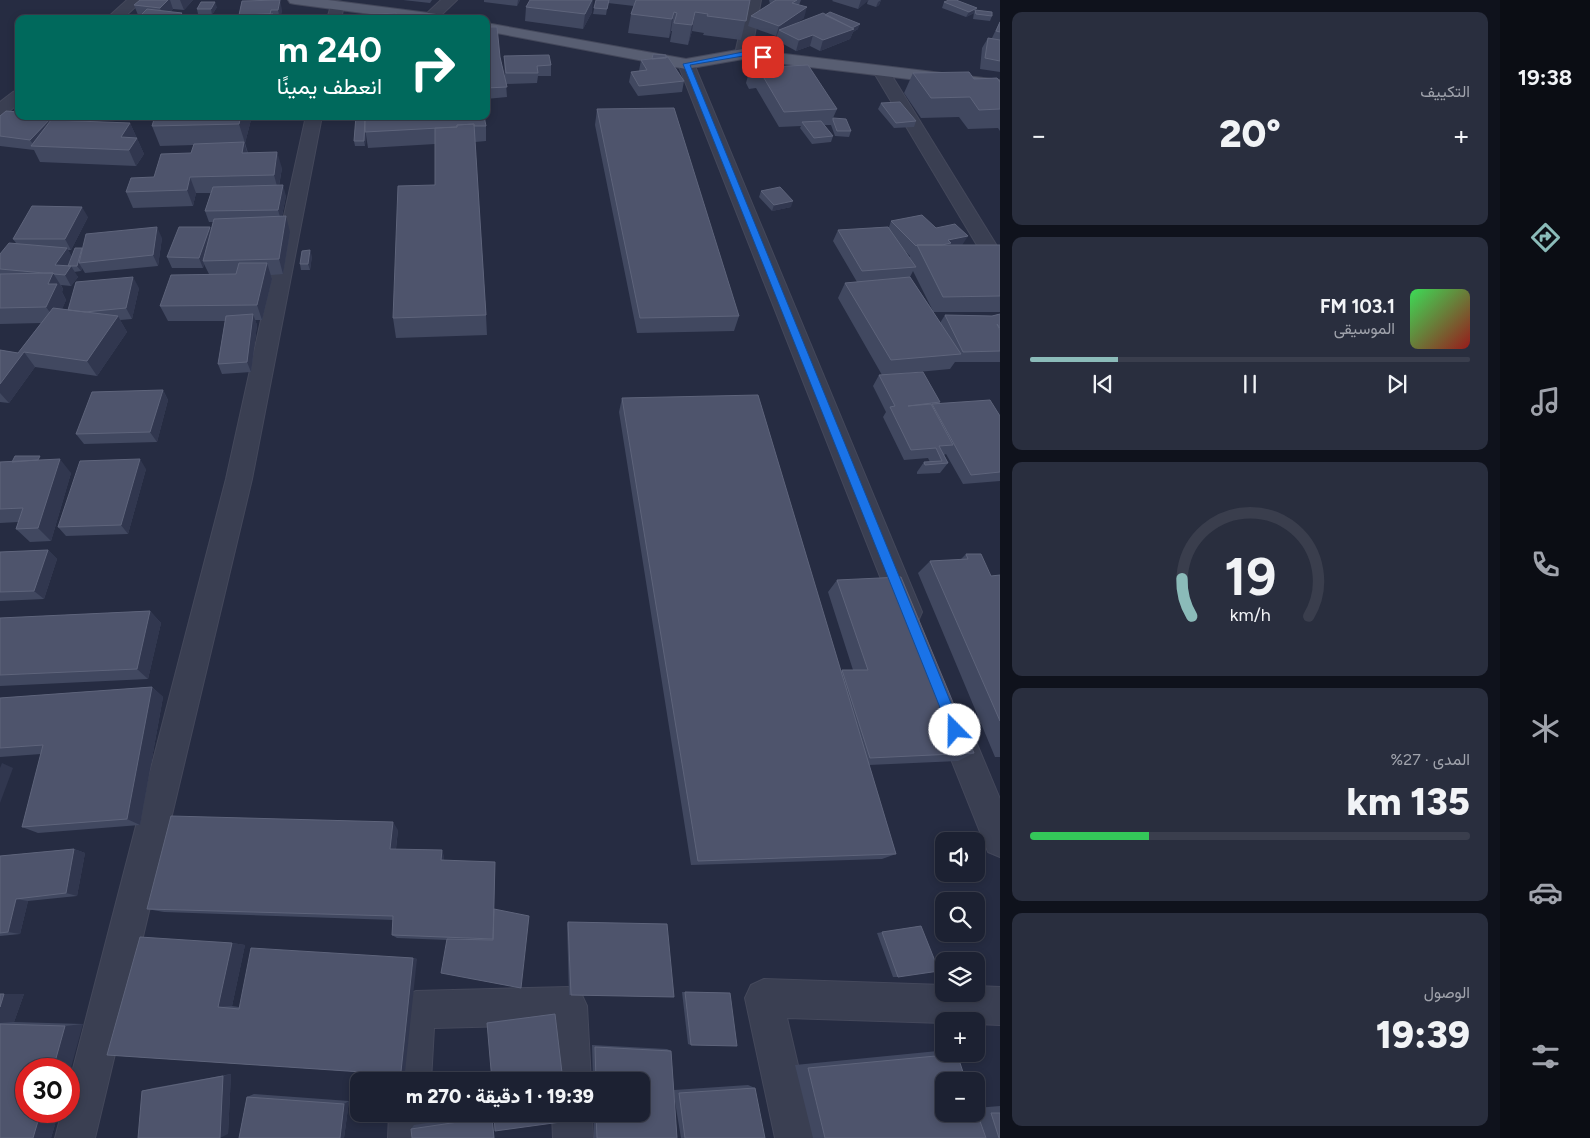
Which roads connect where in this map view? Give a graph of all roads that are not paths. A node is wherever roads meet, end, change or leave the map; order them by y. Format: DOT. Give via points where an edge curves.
graph roads {
  1 [pos="136,0"];
  2 [pos="296,0"];
  3 [pos="450,0"];
  4 [pos="754,0"];
  5 [pos="335,12"];
  6 [pos="118,15"];
  7 [pos="386,15"];
  8 [pos="439,15"];
  9 [pos="490,28"];
  10 [pos="743,54"];
  11 [pos="686,64"];
  12 [pos="880,71"];
  13 [pos="1000,85"];
  14 [pos="15,98"];
  15 [pos="0,110"];
  16 [pos="313,120"];
  17 [pos="1000,267"];
  18 [pos="918,637"];
  19 [pos="944,702"];
  20 [pos="1000,840"];
  21 [pos="1000,1006"];
  22 [pos="412,1072"];
  23 [pos="571,1072"];
  24 [pos="409,1122"];
  25 [pos="572,1122"];
  26 [pos="75,1138"];
  27 [pos="408,1138"];
  28 [pos="573,1138"];
  29 [pos="795,1138"];
  1 -- 6 [label="street"];
  2 -- 5 [label="main road"];
  3 -- 8 [label="street"];
  4 -- 10 [label="street"];
  5 -- 7 [label="main road"];
  9 -- 11 [label="main road"];
  10 -- 11 [label="main road"];
  10 -- 12 [label="main road"];
  11 -- 18 [label="street"];
  12 -- 13 [label="main road"];
  12 -- 17 [label="street"];
  14 -- 15 [label="street"];
  16 -- 26 [label="street" via="238,479"];
  19 -- 20 [label="street"];
  21 -- 29 [label="street" via="764,998"];
  22 -- 23 [label="street" via="416,1010 568,1006"];
  24 -- 27 [label="street"];
  25 -- 28 [label="street"];
}
